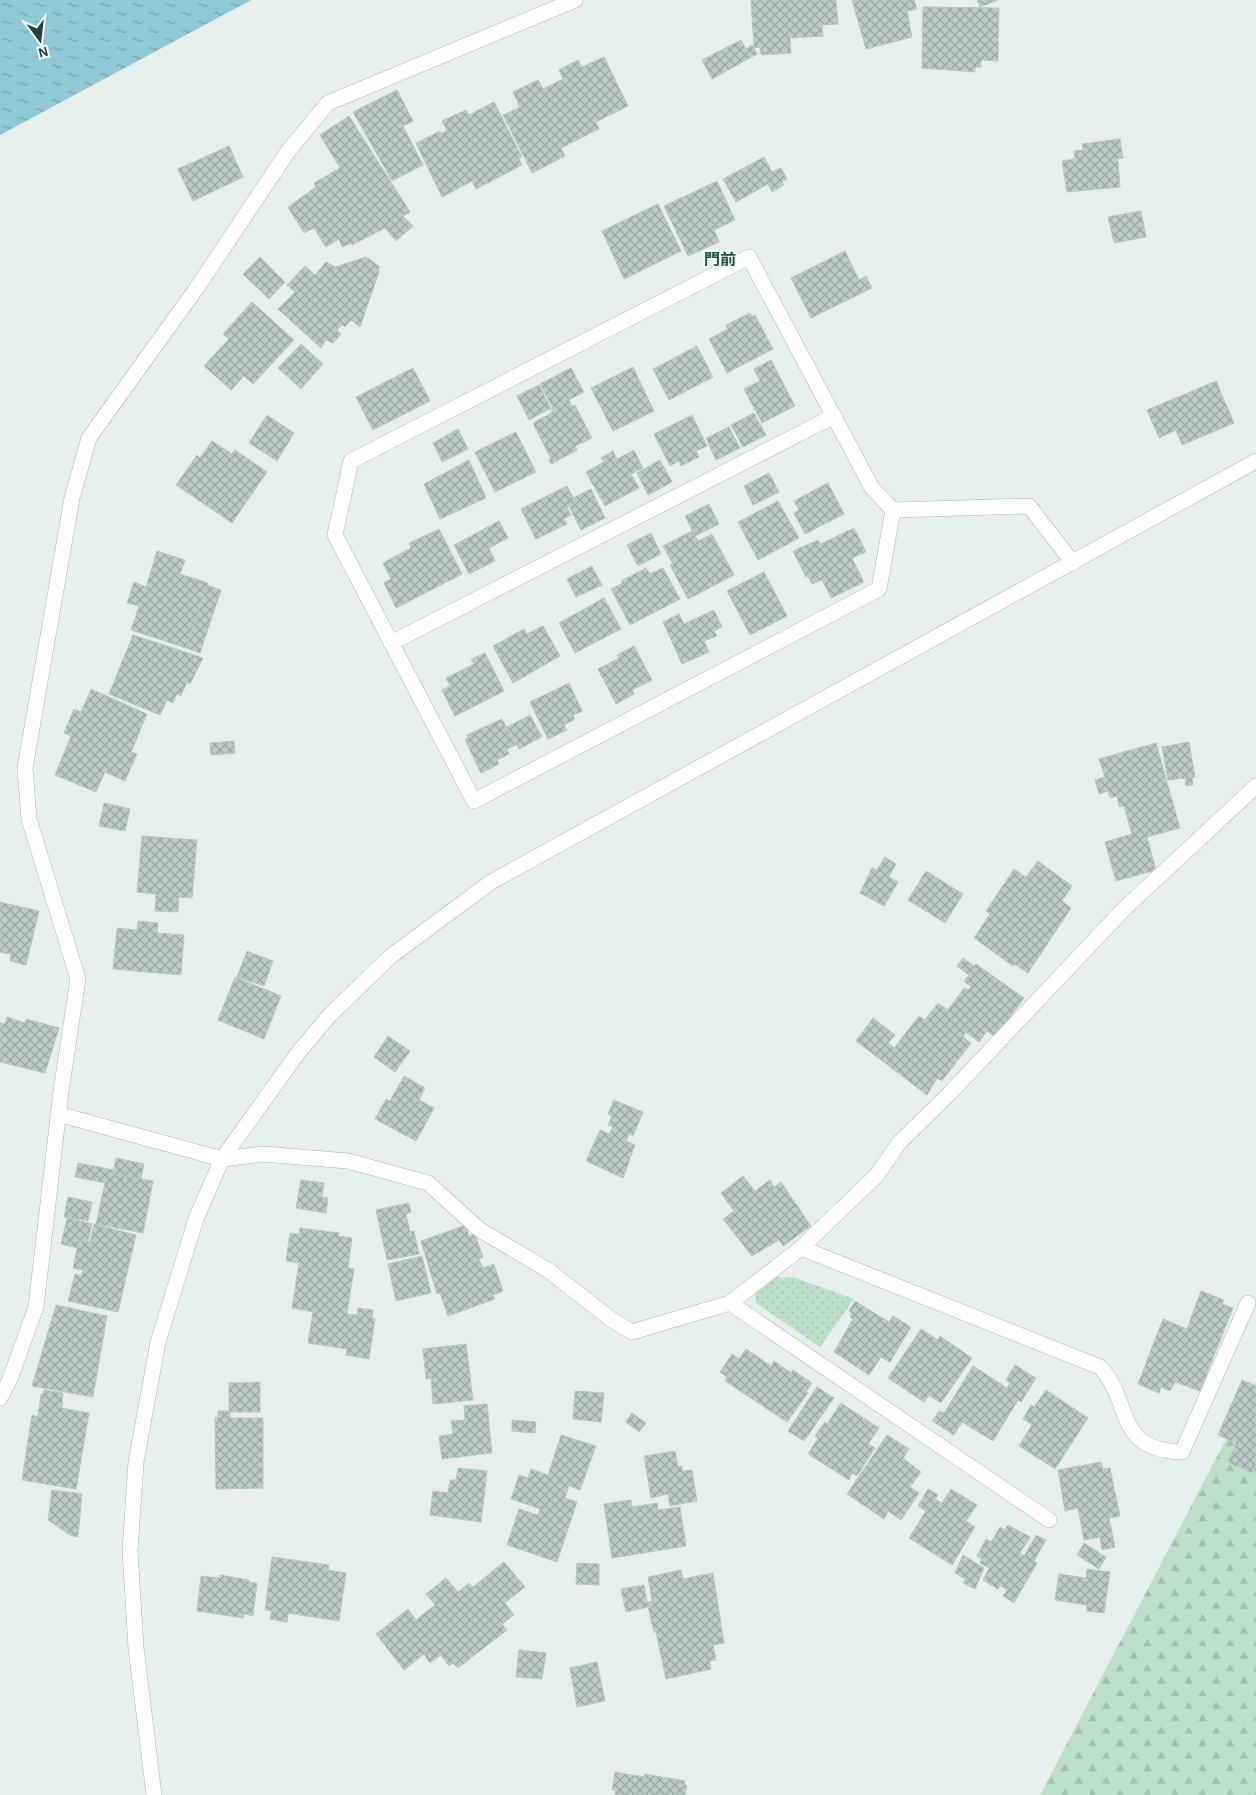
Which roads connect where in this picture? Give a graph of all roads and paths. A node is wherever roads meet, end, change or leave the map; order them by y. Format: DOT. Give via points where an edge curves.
graph roads {
  1 [pos="575,0"];
  2 [pos="834,416"];
  3 [pos="1256,460"];
  4 [pos="892,510"];
  5 [pos="1073,564"];
  6 [pos="391,643"];
  7 [pos="1256,786"];
  8 [pos="58,1114"];
  9 [pos="222,1159"];
  10 [pos="801,1248"];
  11 [pos="1248,1303"];
  12 [pos="730,1304"];
  13 [pos="0,1398"];
  14 [pos="1049,1520"];
  15 [pos="154,1795"];
  1 -- 8 [label="street" via="328,103 289,150 196,289 89,438 72,498 25,768 29,820 78,979"];
  2 -- 4 [label="street" via="872,488"];
  2 -- 6 [label="street"];
  2 -- 6 [label="street" via="749,257 350,461 335,536"];
  3 -- 5 [label="street"];
  4 -- 5 [label="street" via="1029,506"];
  4 -- 6 [label="street" via="879,589 474,801"];
  5 -- 9 [label="street" via="491,882 391,956 330,1015 298,1053"];
  7 -- 10 [label="street" via="1124,909 899,1143 877,1176"];
  8 -- 9 [label="street"];
  8 -- 13 [label="street" via="36,1307"];
  9 -- 12 [label="street" via="263,1154 348,1161 428,1183 480,1230 548,1270 632,1332"];
  9 -- 15 [label="street" via="196,1219 158,1342 136,1462 131,1571 136,1648"];
  10 -- 11 [label="street" via="1100,1367 1111,1379 1119,1406 1136,1434 1157,1450 1172,1452 1182,1452"];
  10 -- 12 [label="street"];
  12 -- 14 [label="street"];
}
